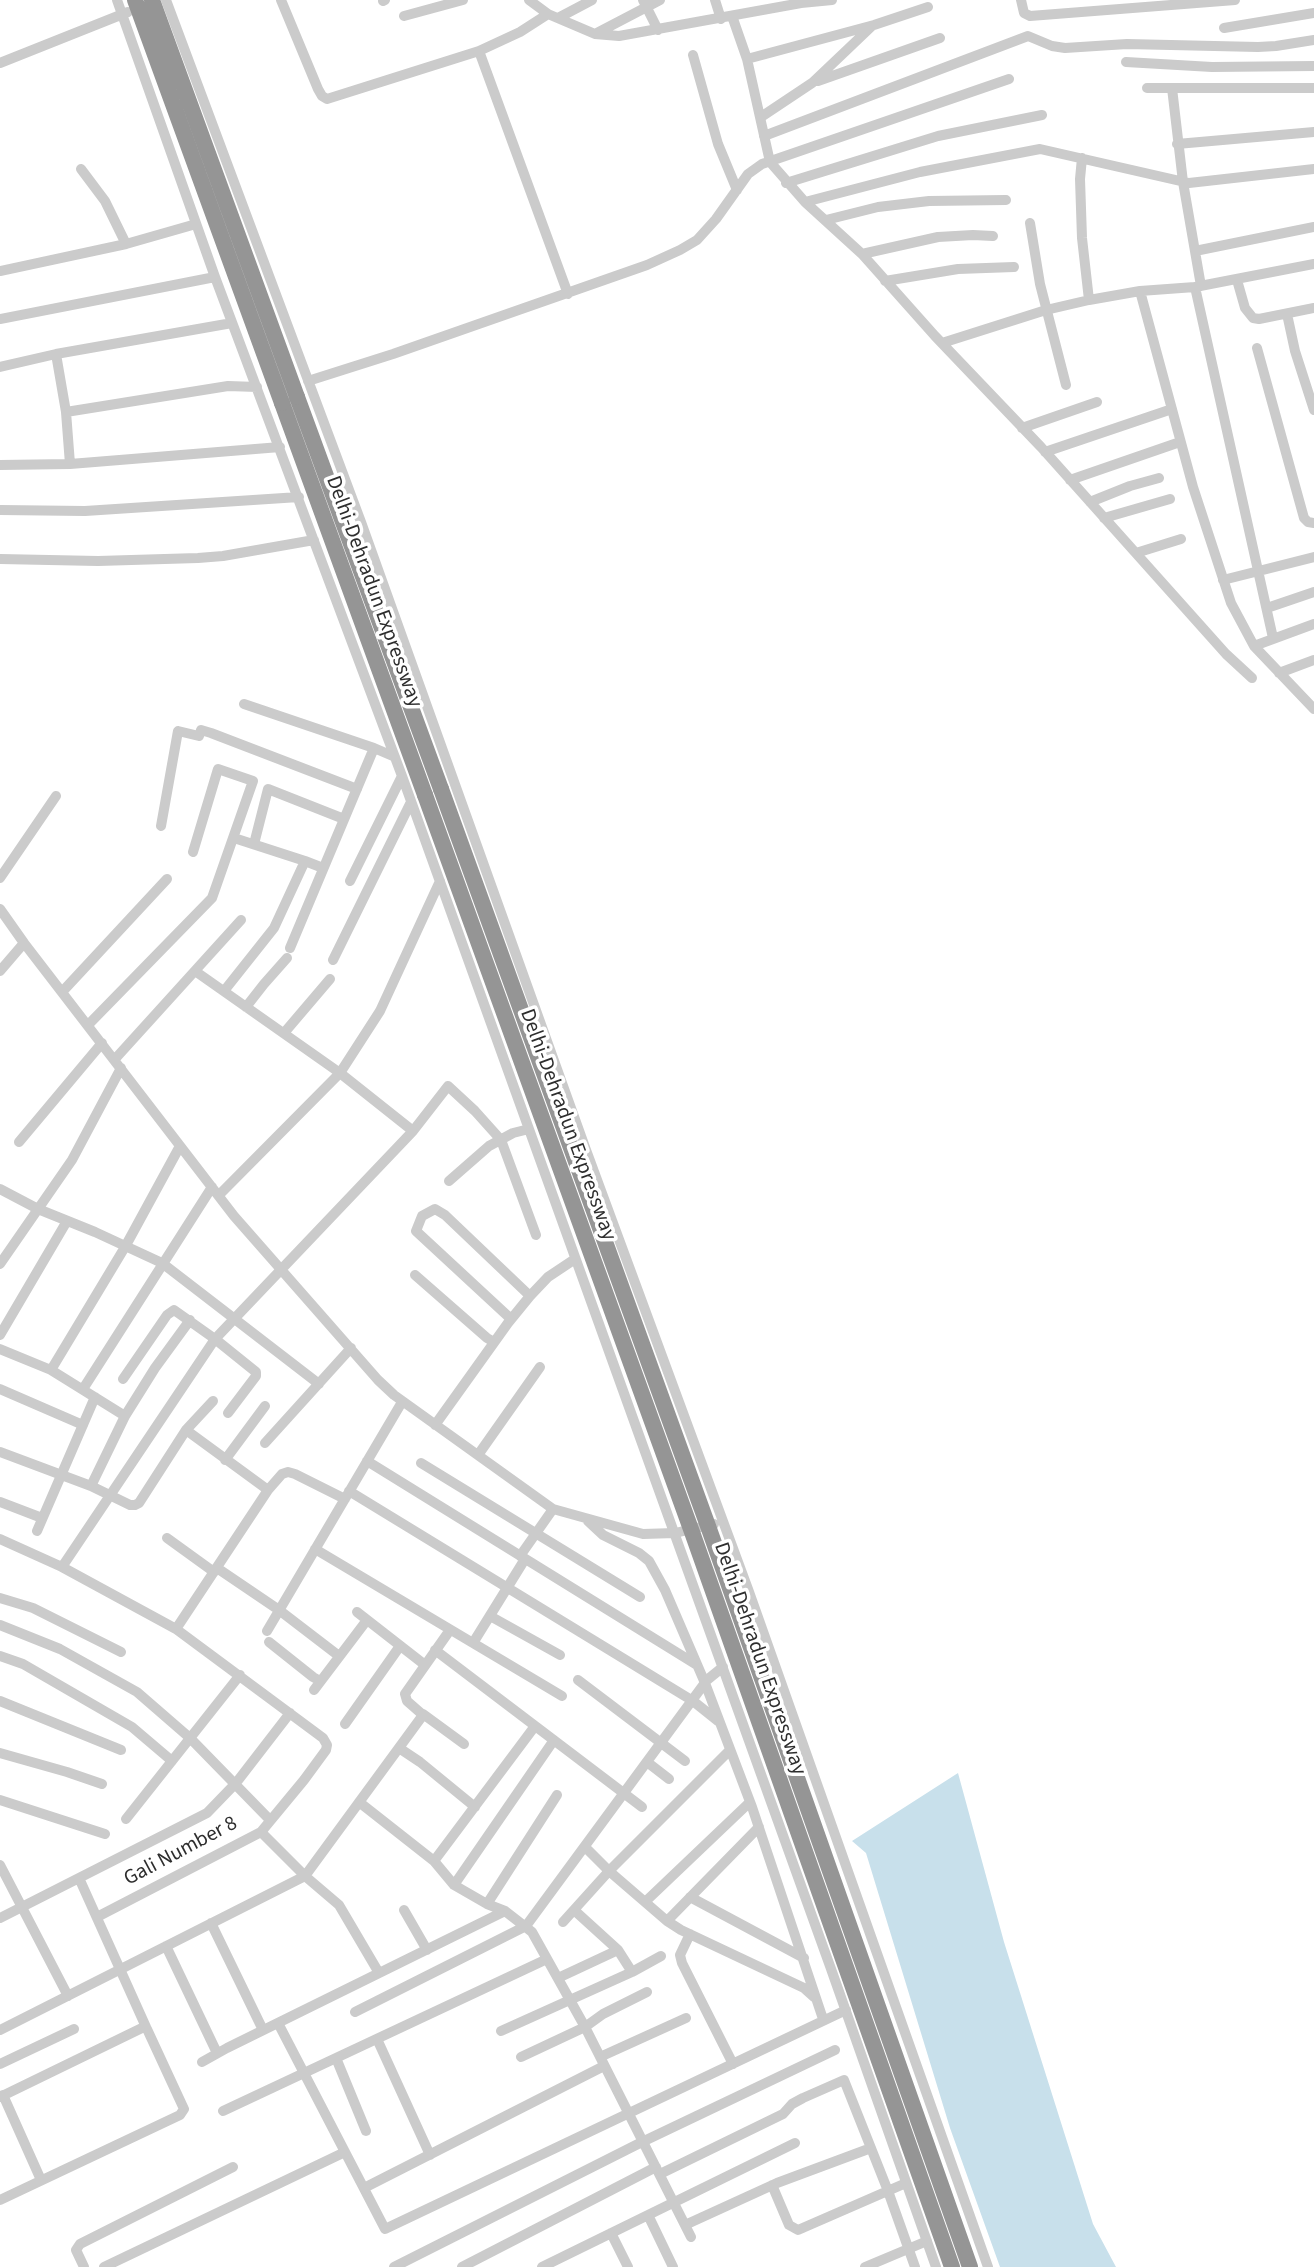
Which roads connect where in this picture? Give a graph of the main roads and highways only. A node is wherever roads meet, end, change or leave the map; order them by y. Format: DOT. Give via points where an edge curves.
graph roads {
  1 [pos="135,0"];
  2 [pos="152,0"];
  3 [pos="289,400"];
  4 [pos="426,795"];
  5 [pos="952,2267"];
  6 [pos="970,2267"];
  1 -- 3 [label="highway, Delhi-Dehradun Expressway, bridge"];
  2 -- 3 [label="highway, Delhi-Dehradun Expressway, bridge"];
  3 -- 4 [label="highway, Delhi-Dehradun Expressway"];
  3 -- 4 [label="highway, Delhi-Dehradun Expressway" via="326,452"];
  4 -- 5 [label="highway, Delhi-Dehradun Expressway, bridge"];
  4 -- 6 [label="highway, Delhi-Dehradun Expressway, bridge" via="708,1526"];
}
